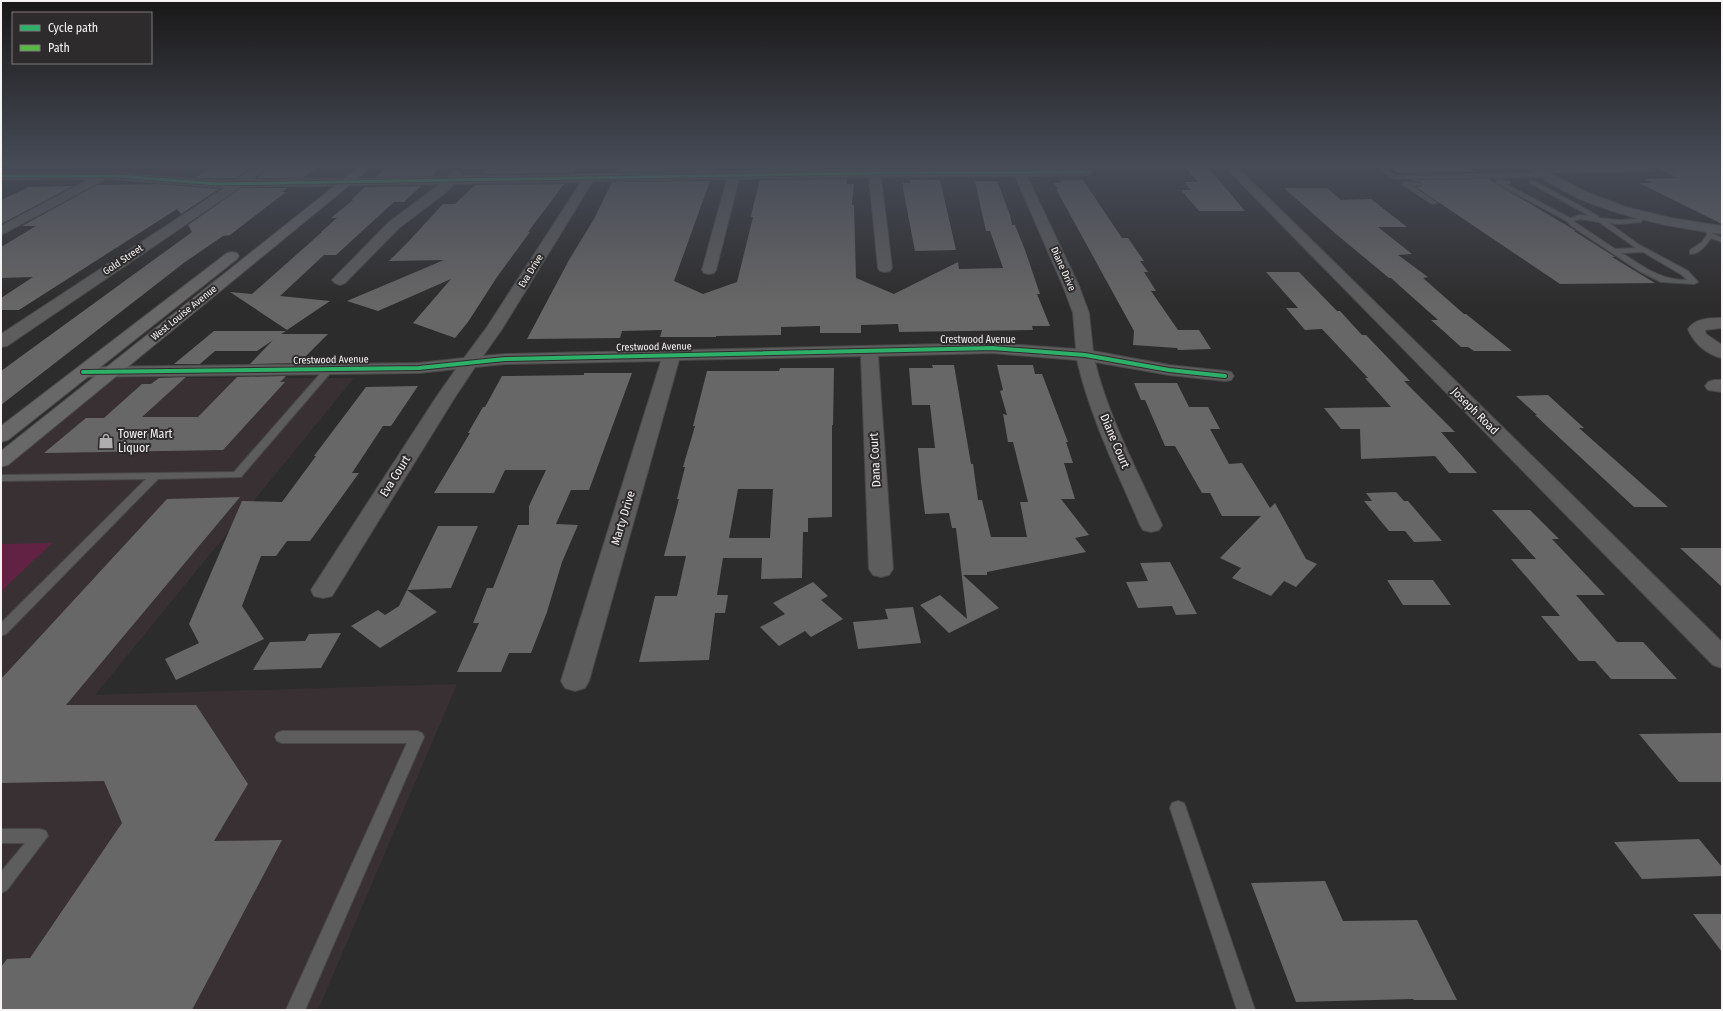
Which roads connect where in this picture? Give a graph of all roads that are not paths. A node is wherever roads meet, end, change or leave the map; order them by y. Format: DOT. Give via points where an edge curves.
graph roads {
  1 [pos="36,212"];
  2 [pos="195,212"];
  3 [pos="287,212"];
  4 [pos="309,212"];
  5 [pos="411,212"];
  6 [pos="568,212"];
  7 [pos="724,212"];
  8 [pos="880,212"];
  9 [pos="1038,212"];
  10 [pos="1276,212"];
  11 [pos="1554,212"];
  12 [pos="1590,212"];
  13 [pos="1634,212"];
  14 [pos="1643,215"];
  15 [pos="1569,220"];
  16 [pos="1601,220"];
  17 [pos="1,231"];
  18 [pos="1714,231"];
  19 [pos="1722,240"];
  20 [pos="1645,250"];
  21 [pos="1614,251"];
  22 [pos="1693,252"];
  23 [pos="886,268"];
  24 [pos="709,270"];
  25 [pos="340,280"];
  26 [pos="1722,323"];
  27 [pos="1,342"];
  28 [pos="869,350"];
  29 [pos="1722,353"];
  30 [pos="1085,355"];
  31 [pos="671,356"];
  32 [pos="470,363"];
  33 [pos="329,369"];
  34 [pos="83,372"];
  35 [pos="112,372"];
  36 [pos="1224,376"];
  37 [pos="1,436"];
  38 [pos="1,461"];
  39 [pos="155,476"];
  40 [pos="1,478"];
  41 [pos="1151,525"];
  42 [pos="881,569"];
  43 [pos="323,590"];
  44 [pos="1,631"];
  45 [pos="1722,658"];
  46 [pos="575,681"];
  47 [pos="282,738"];
  48 [pos="1178,808"];
  49 [pos="1,836"];
  50 [pos="1,885"];
  51 [pos="295,1010"];
  52 [pos="1246,1010"];
  1 -- 17 [label="street"];
  2 -- 27 [label="street, Gold Street"];
  3 -- 34 [label="main road, West Louise Avenue"];
  4 -- 35 [label="main road, West Louise Avenue"];
  5 -- 25 [label="street" via="394,225"];
  6 -- 32 [label="street, Eva Drive"];
  7 -- 24 [label="street"];
  8 -- 23 [label="street"];
  9 -- 30 [label="street, Diane Drive" via="1081,313"];
  10 -- 45 [label="street, Joseph Road"];
  11 -- 15 [label="lane"];
  12 -- 16 [label="lane"];
  13 -- 14 [label="street"];
  14 -- 16 [label="lane" via="1639,221"];
  14 -- 18 [label="street"];
  15 -- 16 [label="lane" via="1580,217"];
  15 -- 21 [label="lane"];
  16 -- 20 [label="lane"];
  18 -- 19 [label="lane"];
  18 -- 22 [label="lane"];
  20 -- 21 [label="lane"];
  20 -- 21 [label="lane" via="1685,273 1694,282 1664,280"];
  26 -- 29 [label="street" via="1699,326 1696,329 1699,337"];
  28 -- 30 [label="street, Crestwood Avenue" via="992,348"];
  28 -- 31 [label="street, Crestwood Avenue"];
  28 -- 42 [label="street, Dana Court"];
  30 -- 36 [label="street, Crestwood Avenue" via="1169,370"];
  30 -- 41 [label="street, Diane Court" via="1091,381 1108,426"];
  31 -- 32 [label="street, Crestwood Avenue" via="505,359"];
  31 -- 46 [label="street, Marty Drive"];
  32 -- 33 [label="street, Crestwood Avenue" via="419,368"];
  32 -- 43 [label="street, Eva Court" via="446,396"];
  33 -- 35 [label="street, Crestwood Avenue"];
  33 -- 39 [label="lane" via="237,475"];
  34 -- 35 [label="street, Crestwood Avenue"];
  34 -- 37 [label="main road, West Louise Avenue"];
  35 -- 38 [label="main road, West Louise Avenue"];
  39 -- 40 [label="lane"];
  39 -- 44 [label="lane"];
  47 -- 51 [label="lane" via="417,737"];
  48 -- 52 [label="lane"];
  49 -- 50 [label="lane" via="40,836"];
}
